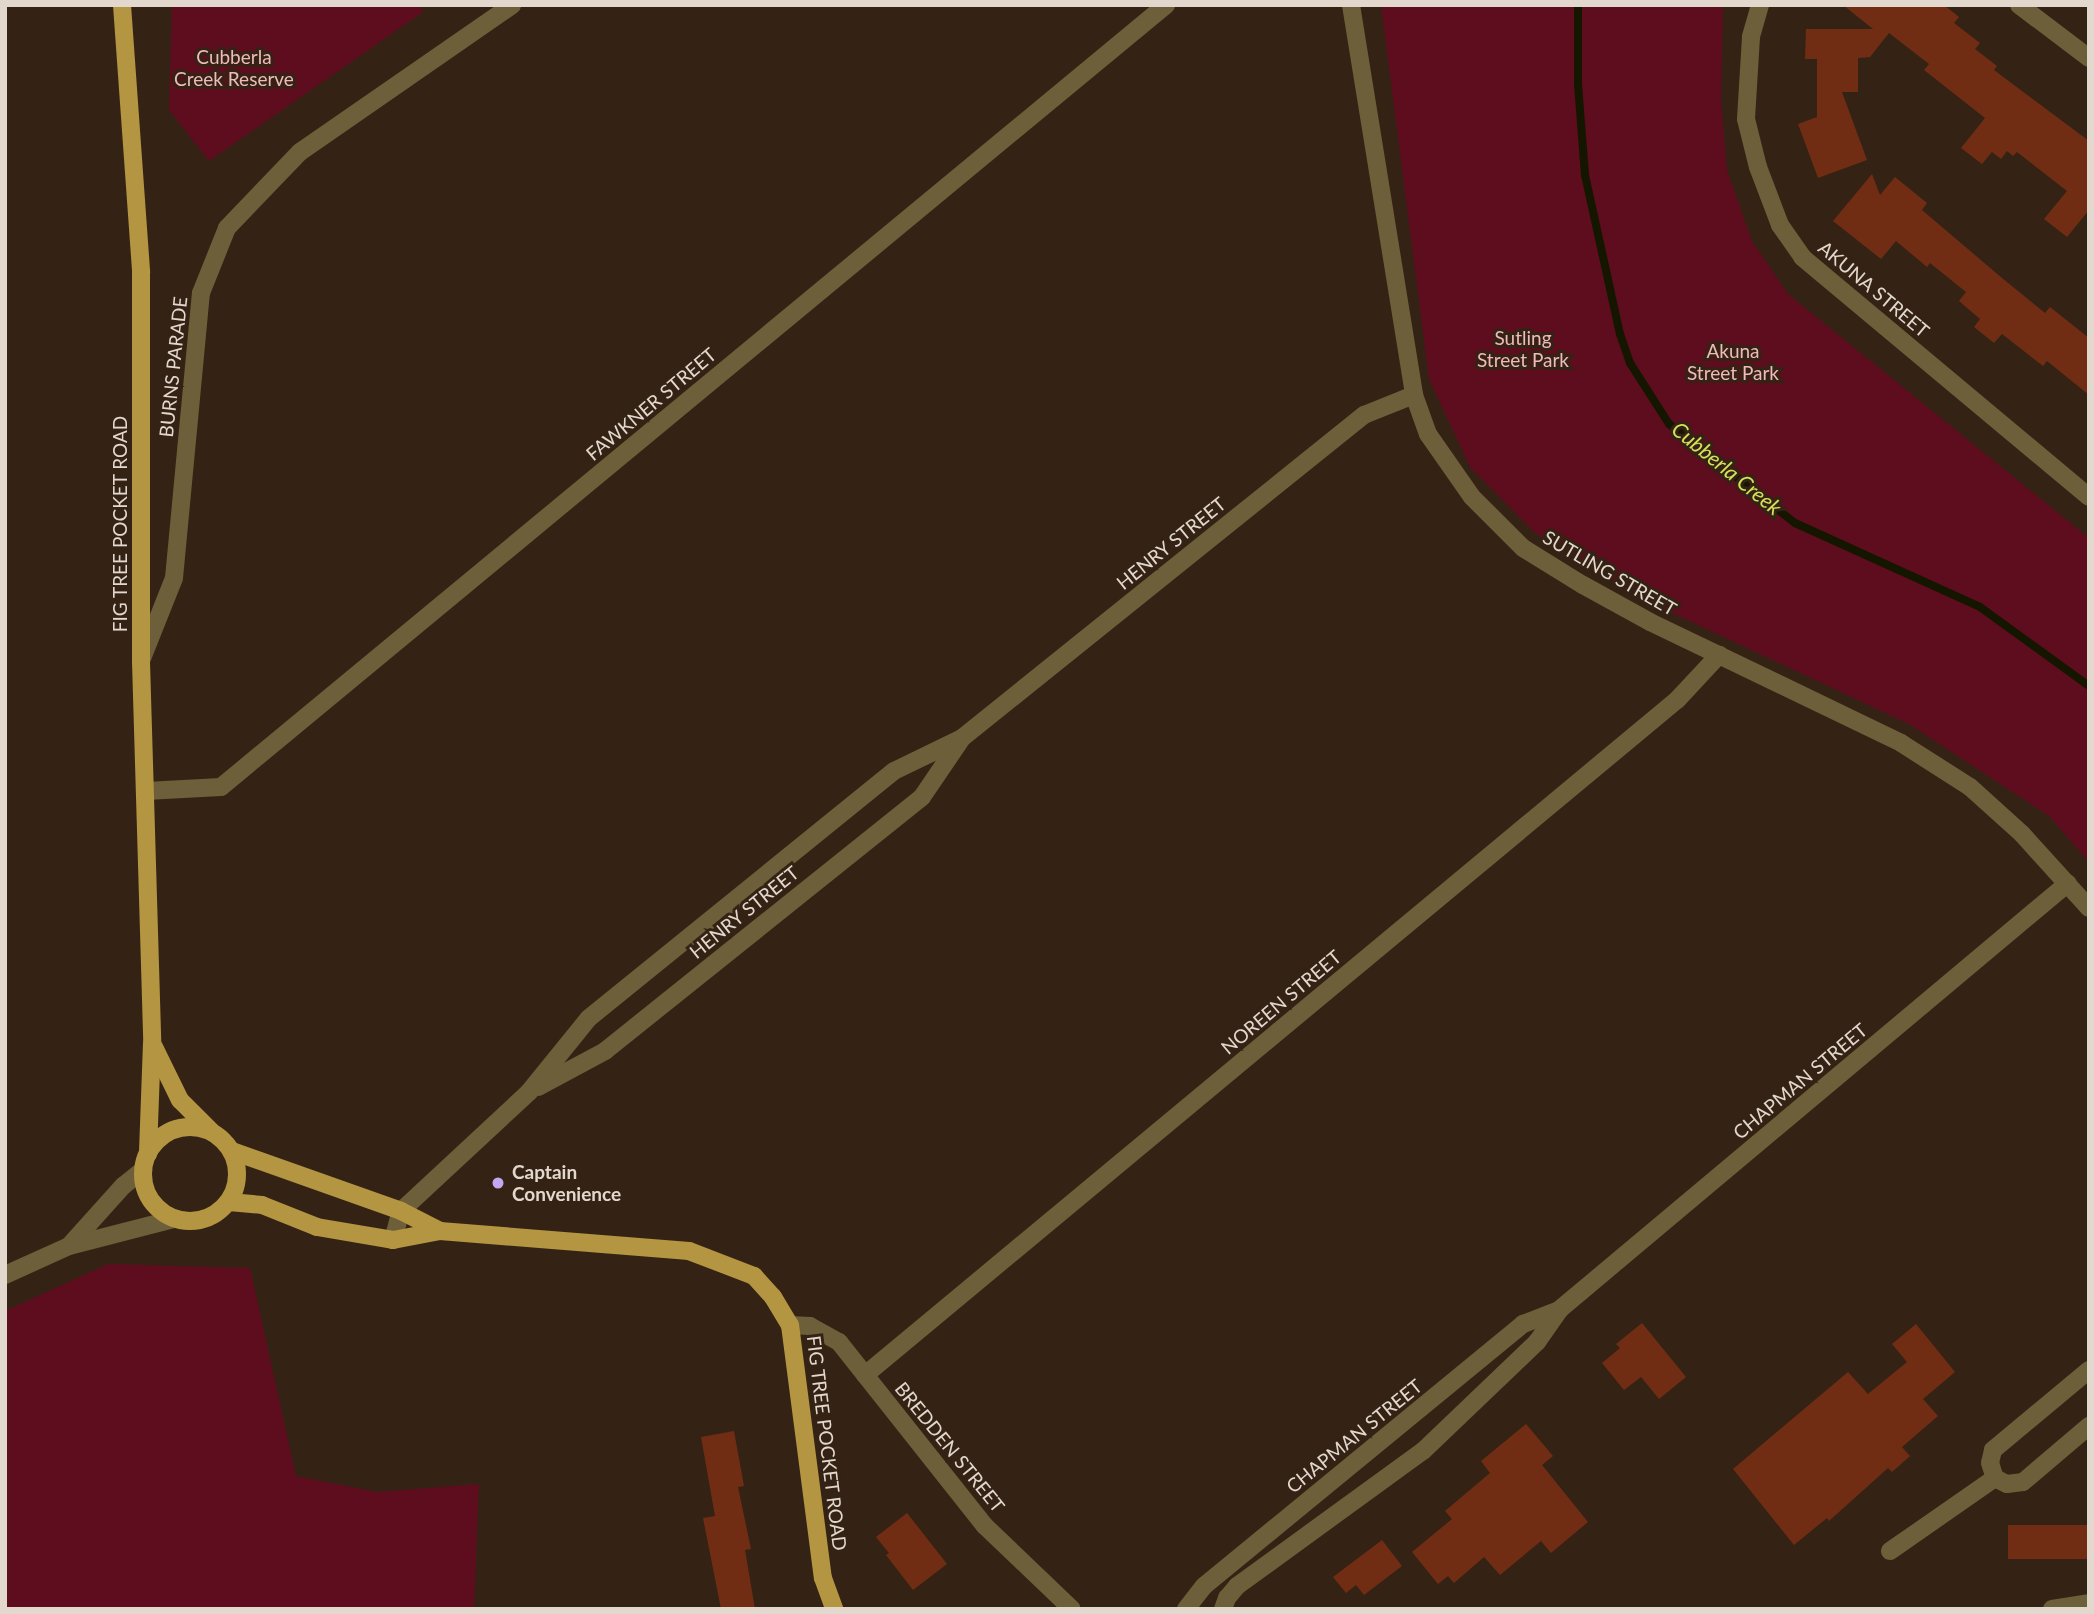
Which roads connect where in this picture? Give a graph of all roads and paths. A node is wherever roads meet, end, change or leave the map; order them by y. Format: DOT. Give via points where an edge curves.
graph roads {
  1 [pos="122,5"];
  2 [pos="512,5"];
  3 [pos="1166,5"];
  4 [pos="1351,5"];
  5 [pos="1760,5"];
  6 [pos="2019,5"];
  7 [pos="2089,58"];
  8 [pos="1414,395"];
  9 [pos="2089,497"];
  10 [pos="1719,655"];
  11 [pos="141,662"];
  12 [pos="962,738"];
  13 [pos="146,791"];
  14 [pos="2068,883"];
  15 [pos="2089,908"];
  16 [pos="152,1044"];
  17 [pos="529,1091"];
  18 [pos="211,1131"];
  19 [pos="232,1151"];
  20 [pos="145,1162"];
  21 [pos="229,1202"];
  22 [pos="401,1212"];
  23 [pos="174,1219"];
  24 [pos="440,1231"];
  25 [pos="393,1240"];
  26 [pos="69,1246"];
  27 [pos="5,1275"];
  28 [pos="1559,1310"];
  29 [pos="790,1325"];
  30 [pos="2089,1370"];
  31 [pos="865,1375"];
  32 [pos="2089,1426"];
  33 [pos="1995,1478"];
  34 [pos="1890,1551"];
  35 [pos="2089,1603"];
  36 [pos="834,1609"];
  37 [pos="1073,1609"];
  38 [pos="1186,1609"];
  39 [pos="1223,1609"];
  40 [pos="2052,1609"];
  1 -- 11 [label="main road, FIG TREE POCKET ROAD" via="141,272"];
  2 -- 11 [label="street, BURNS PARADE" via="300,152 227,228 201,293 174,578"];
  3 -- 13 [label="street, FAWKNER STREET" via="221,787"];
  4 -- 8 [label="street, SUTLING STREET"];
  5 -- 9 [label="street, AKUNA STREET" via="1751,37 1746,119 1780,225 1802,257"];
  6 -- 7 [label="street"];
  8 -- 10 [label="street, SUTLING STREET" via="1428,433 1472,497 1523,548 1583,585"];
  8 -- 12 [label="street, HENRY STREET" via="1364,415"];
  10 -- 14 [label="street, SUTLING STREET" via="1901,743 1970,787"];
  10 -- 31 [label="street, NOREEN STREET" via="1677,700"];
  11 -- 13 [label="main road, FIG TREE POCKET ROAD"];
  12 -- 17 [label="street, HENRY STREET" via="894,771 589,1018"];
  12 -- 17 [label="street, HENRY STREET" via="922,797 605,1051"];
  13 -- 16 [label="main road, FIG TREE POCKET ROAD"];
  14 -- 15 [label="street, SUTLING STREET"];
  14 -- 28 [label="street, CHAPMAN STREET"];
  16 -- 18 [label="main road, FIG TREE POCKET ROAD" via="180,1100"];
  16 -- 20 [label="main road, FIG TREE POCKET ROAD"];
  17 -- 22 [label="street, HENRY STREET"];
  18 -- 19 [label="main road"];
  18 -- 20 [label="main road" via="197,1127 168,1133"];
  19 -- 21 [label="main road" via="238,1177"];
  19 -- 22 [label="main road, FIG TREE POCKET ROAD"];
  20 -- 23 [label="main road" via="144,1186 150,1199"];
  20 -- 26 [label="street"];
  21 -- 23 [label="main road" via="204,1219"];
  21 -- 25 [label="main road, FIG TREE POCKET ROAD" via="262,1205 317,1227"];
  22 -- 24 [label="main road, FIG TREE POCKET ROAD"];
  22 -- 25 [label="street"];
  23 -- 26 [label="street"];
  24 -- 25 [label="main road, FIG TREE POCKET ROAD"];
  24 -- 29 [label="main road, FIG TREE POCKET ROAD" via="689,1251 754,1276"];
  26 -- 27 [label="street"];
  28 -- 38 [label="street, CHAPMAN STREET" via="1524,1324 1204,1586"];
  28 -- 39 [label="street, CHAPMAN STREET" via="1537,1342 1423,1451 1237,1586"];
  29 -- 31 [label="street, BREDDEN STREET" via="810,1326 839,1342"];
  29 -- 36 [label="main road, FIG TREE POCKET ROAD" via="823,1578"];
  30 -- 33 [label="street" via="1993,1450 1990,1463"];
  31 -- 37 [label="street, BREDDEN STREET" via="985,1526"];
  32 -- 33 [label="street" via="2023,1482"];
  33 -- 34 [label="street"];
  35 -- 40 [label="street"];
}
